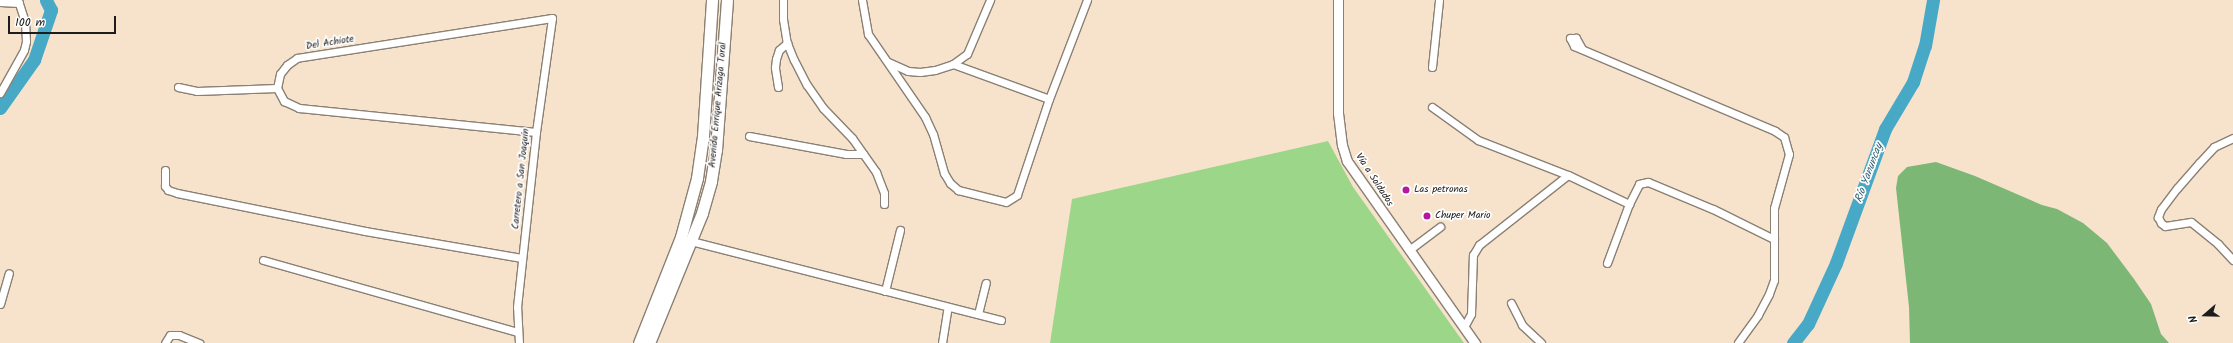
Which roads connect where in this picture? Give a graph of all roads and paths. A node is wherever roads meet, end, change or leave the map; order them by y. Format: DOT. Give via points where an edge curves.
graph roads {
  1 [pos="712,0"];
  2 [pos="727,0"];
  3 [pos="782,0"];
  4 [pos="862,0"];
  5 [pos="990,0"];
  6 [pos="1087,0"];
  7 [pos="1338,0"];
  8 [pos="1439,0"];
  9 [pos="0,2"];
  10 [pos="18,2"];
  11 [pos="552,18"];
  12 [pos="787,43"];
  13 [pos="1582,49"];
  14 [pos="885,59"];
  15 [pos="953,64"];
  16 [pos="1432,68"];
  17 [pos="178,87"];
  18 [pos="778,87"];
  19 [pos="277,88"];
  20 [pos="0,93"];
  21 [pos="1049,99"];
  22 [pos="1432,107"];
  23 [pos="536,132"];
  24 [pos="749,136"];
  25 [pos="2233,138"];
  26 [pos="863,154"];
  27 [pos="165,170"];
  28 [pos="1568,175"];
  29 [pos="884,204"];
  30 [pos="1629,204"];
  31 [pos="1440,226"];
  32 [pos="900,230"];
  33 [pos="686,239"];
  34 [pos="1774,239"];
  35 [pos="1409,250"];
  36 [pos="522,258"];
  37 [pos="263,260"];
  38 [pos="2233,260"];
  39 [pos="1607,263"];
  40 [pos="10,273"];
  41 [pos="986,283"];
  42 [pos="885,291"];
  43 [pos="1511,303"];
  44 [pos="0,304"];
  45 [pos="948,307"];
  46 [pos="978,314"];
  47 [pos="1001,320"];
  48 [pos="1464,327"];
  49 [pos="517,332"];
  50 [pos="165,343"];
  51 [pos="199,343"];
  52 [pos="519,343"];
  53 [pos="639,343"];
  54 [pos="649,343"];
  55 [pos="942,343"];
  56 [pos="1475,343"];
  57 [pos="1541,343"];
  58 [pos="1738,343"];
  1 -- 33 [label="main road, Avenida Enrique Arízaga Toral" via="701,158"];
  2 -- 33 [label="main road, Avenida Enrique Arízaga Toral" via="716,150 711,181 702,213"];
  3 -- 12 [label="street"];
  4 -- 14 [label="street" via="868,34"];
  5 -- 15 [label="street" via="967,54"];
  6 -- 21 [label="street"];
  7 -- 35 [label="street, Vía a Soldados" via="1338,114 1342,145 1355,175"];
  8 -- 16 [label="street"];
  9 -- 10 [label="street"];
  10 -- 20 [label="street" via="25,22 26,41 24,50"];
  11 -- 19 [label="street, Del Achiote" via="297,58 280,74"];
  11 -- 23 [label="street, Carretero a San Joaquín"];
  12 -- 18 [label="street" via="779,50 776,58"];
  12 -- 26 [label="street" via="807,85 823,108 852,138"];
  13 -- 34 [label="street" via="1784,137 1789,154 1775,200"];
  14 -- 15 [label="street" via="899,68 914,72 935,70"];
  14 -- 21 [label="street" via="925,117 933,134 944,173 950,183 958,190 986,198 1006,202 1017,195"];
  15 -- 21 [label="street"];
  17 -- 19 [label="street" via="198,91"];
  19 -- 23 [label="street" via="284,101 299,108"];
  22 -- 28 [label="street" via="1478,140"];
  23 -- 36 [label="street, Carretero a San Joaquín"];
  24 -- 26 [label="street" via="846,154"];
  25 -- 38 [label="street" via="2214,147 2177,188 2158,217 2165,226 2191,222 2210,236"];
  26 -- 29 [label="street" via="881,183"];
  27 -- 36 [label="street" via="168,190 177,193 365,231"];
  28 -- 30 [label="street"];
  28 -- 48 [label="street" via="1479,246 1473,255 1472,314"];
  30 -- 34 [label="street" via="1639,184 1648,182 1713,209"];
  30 -- 39 [label="street"];
  31 -- 35 [label="street"];
  32 -- 42 [label="street"];
  33 -- 42 [label="street"];
  33 -- 53 [label="main road, Avenida Enrique Arízaga Toral"];
  33 -- 54 [label="main road, Avenida Enrique Arízaga Toral"];
  34 -- 58 [label="street" via="1775,274 1772,287 1758,315"];
  35 -- 48 [label="street, Vía a Soldados"];
  36 -- 49 [label="street, Carretero a San Joaquín"];
  37 -- 49 [label="street"];
  40 -- 44 [label="street"];
  41 -- 46 [label="street"];
  42 -- 45 [label="street"];
  43 -- 57 [label="street" via="1522,325"];
  45 -- 46 [label="street"];
  45 -- 55 [label="street"];
  46 -- 47 [label="street"];
  48 -- 56 [label="street, Vía a Soldados"];
  49 -- 52 [label="street, Carretero a San Joaquín"];
  50 -- 51 [label="street" via="170,335 179,335"];
}
